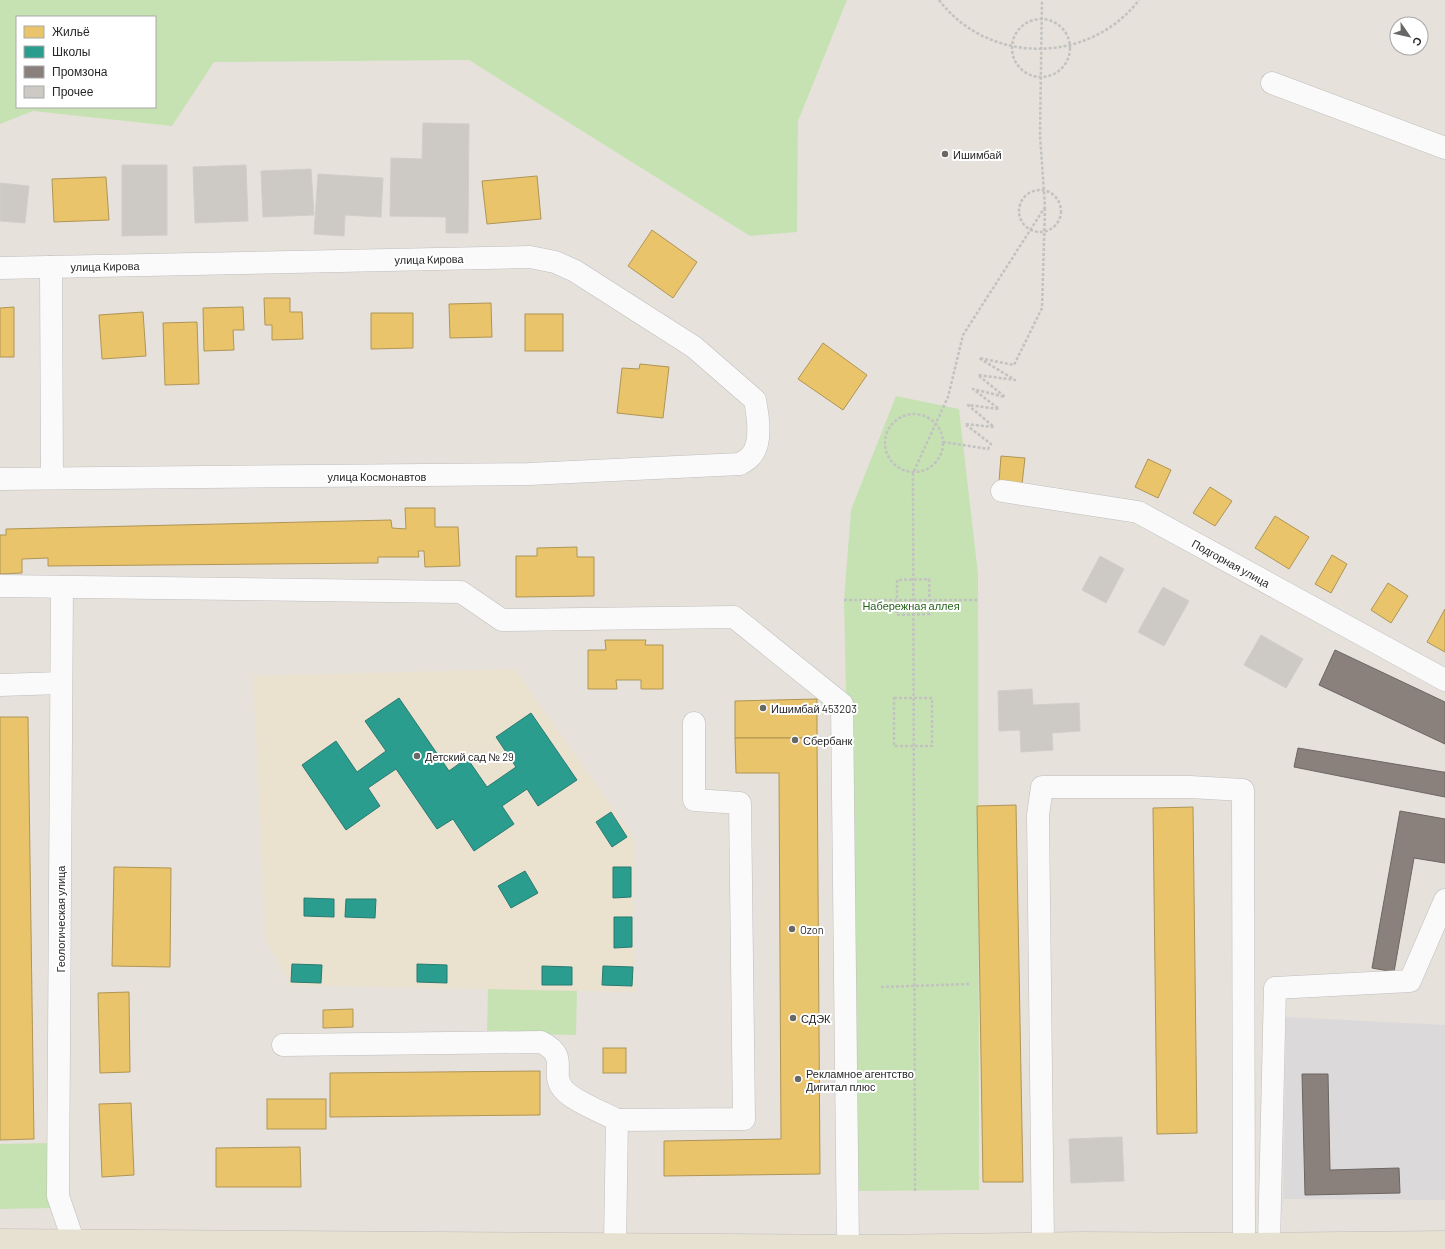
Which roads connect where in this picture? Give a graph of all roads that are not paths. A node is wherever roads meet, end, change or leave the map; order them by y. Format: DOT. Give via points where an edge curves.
graph roads {
  1 [pos="1272,83"];
  2 [pos="1445,148"];
  3 [pos="51,267"];
  4 [pos="0,268"];
  5 [pos="751,457"];
  6 [pos="0,478"];
  7 [pos="52,478"];
  8 [pos="1002,491"];
  9 [pos="0,586"];
  10 [pos="62,587"];
  11 [pos="1445,680"];
  12 [pos="62,683"];
  13 [pos="0,685"];
  14 [pos="694,723"];
  15 [pos="1445,900"];
  16 [pos="283,1045"];
  17 [pos="616,1120"];
  18 [pos="0,1240"];
  19 [pos="1445,1242"];
  20 [pos="1043,1243"];
  21 [pos="1269,1243"];
  22 [pos="73,1244"];
  23 [pos="615,1244"];
  24 [pos="1244,1244"];
  25 [pos="179,1245"];
  26 [pos="540,1246"];
  27 [pos="848,1246"];
  28 [pos="1082,1246"];
  29 [pos="1179,1246"];
  30 [pos="1418,1246"];
  31 [pos="874,1247"];
  32 [pos="933,1247"];
  1 -- 2 [label="street"];
  3 -- 4 [label="street, улица Кирова"];
  3 -- 5 [label="street, улица Кирова" via="530,257 555,262 575,271 694,347 747,391 755,400 758,413 758,444"];
  3 -- 7 [label="street"];
  5 -- 7 [label="street, улица Космонавтов" via="740,464 528,474"];
  6 -- 7 [label="street, улица Космонавтов"];
  8 -- 11 [label="street, Подгорная улица" via="1138,512"];
  9 -- 10 [label="street"];
  10 -- 12 [label="street, Геологическая улица"];
  10 -- 27 [label="street" via="461,592 502,620 734,617 842,704"];
  12 -- 13 [label="street"];
  12 -- 22 [label="street, Геологическая улица" via="58,1196"];
  14 -- 17 [label="street" via="694,800 740,803 744,1119"];
  15 -- 21 [label="street" via="1410,981 1274,988"];
  16 -- 17 [label="street" via="541,1042 552,1049 558,1059 558,1080 563,1089"];
  17 -- 23 [label="street"];
  18 -- 22 [label="main road"];
  19 -- 30 [label="main road"];
  20 -- 24 [label="street" via="1038,815 1042,787 1190,787 1243,790"];
  20 -- 28 [label="main road"];
  20 -- 32 [label="main road"];
  21 -- 24 [label="main road"];
  21 -- 30 [label="main road"];
  22 -- 25 [label="main road"];
  23 -- 26 [label="main road"];
  23 -- 27 [label="main road"];
  24 -- 29 [label="main road"];
  25 -- 26 [label="main road"];
  27 -- 31 [label="main road"];
  28 -- 29 [label="main road"];
  31 -- 32 [label="main road"];
}
